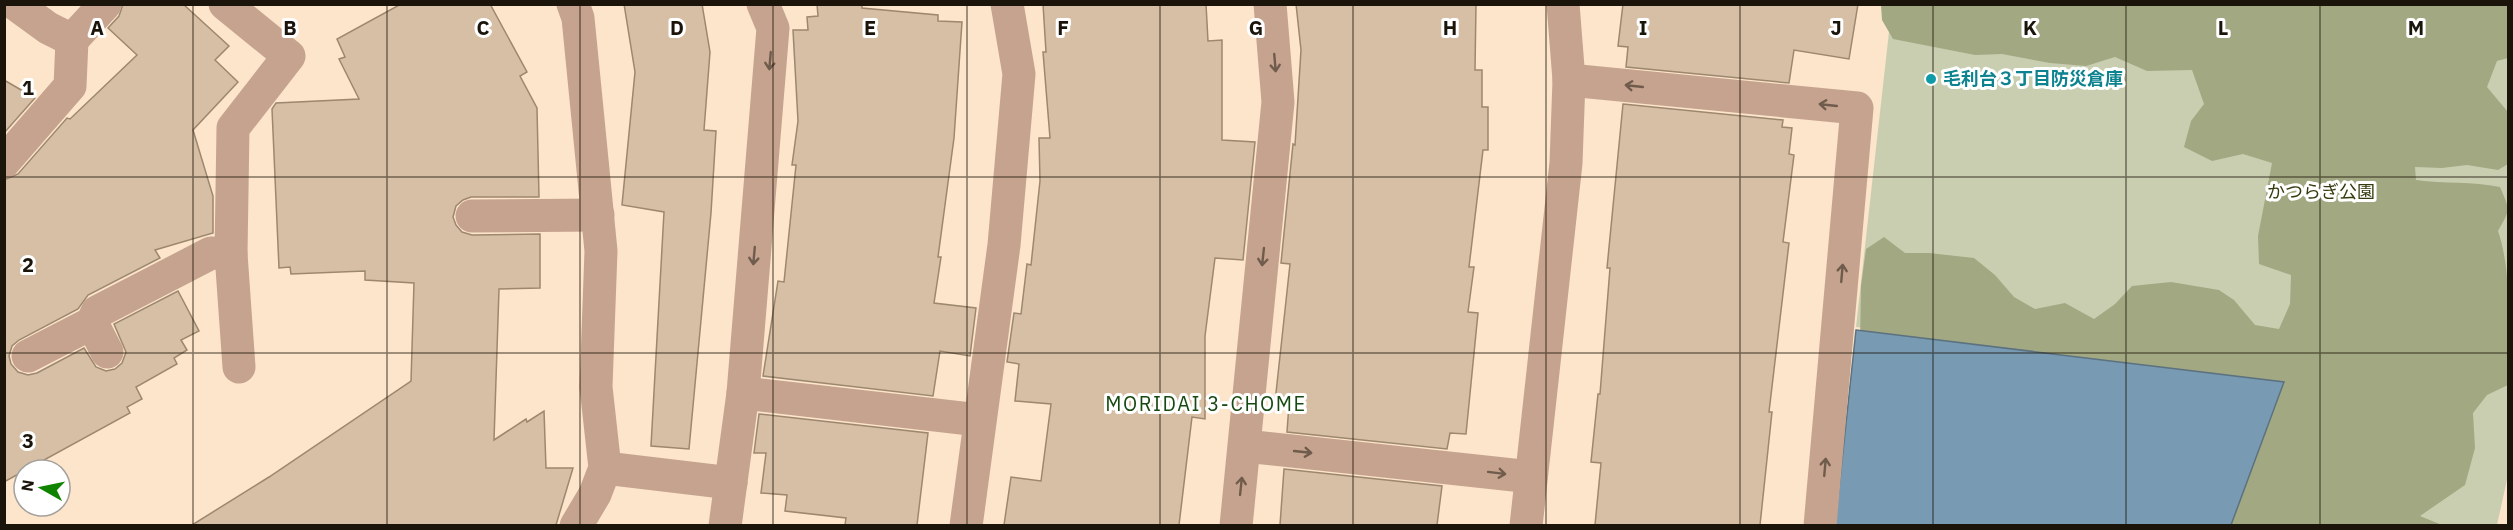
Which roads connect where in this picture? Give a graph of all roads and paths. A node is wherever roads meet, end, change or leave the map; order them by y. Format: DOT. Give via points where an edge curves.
graph roads {
  1 [pos="15,4"];
  2 [pos="105,4"];
  3 [pos="225,4"];
  4 [pos="573,4"];
  5 [pos="763,4"];
  6 [pos="1007,4"];
  7 [pos="1270,4"];
  8 [pos="1563,4"];
  9 [pos="72,40"];
  10 [pos="1569,80"];
  11 [pos="4,162"];
  12 [pos="598,215"];
  13 [pos="472,216"];
  14 [pos="231,254"];
  15 [pos="92,322"];
  16 [pos="107,352"];
  17 [pos="28,356"];
  18 [pos="239,367"];
  19 [pos="742,393"];
  20 [pos="979,420"];
  21 [pos="1245,446"];
  22 [pos="605,468"];
  23 [pos="1532,477"];
  24 [pos="731,483"];
  25 [pos="576,525"];
  26 [pos="725,525"];
  27 [pos="966,525"];
  28 [pos="1236,525"];
  29 [pos="1526,525"];
  30 [pos="1820,525"];
  1 -- 9 [label="street"];
  2 -- 9 [label="street"];
  3 -- 14 [label="street" via="289,56 233,128"];
  4 -- 12 [label="street" via="578,18"];
  5 -- 19 [label="street, one-way" via="772,28"];
  6 -- 20 [label="street" via="1019,74 1005,245"];
  7 -- 21 [label="street, one-way" via="1278,102"];
  8 -- 10 [label="street"];
  9 -- 11 [label="street" via="70,86"];
  10 -- 23 [label="street" via="1566,164"];
  30 -- 10 [label="street, one-way" via="1857,108"];
  12 -- 13 [label="street"];
  12 -- 22 [label="street" via="601,251 596,387"];
  14 -- 15 [label="street" via="211,253 97,312"];
  14 -- 18 [label="street"];
  15 -- 16 [label="street"];
  15 -- 17 [label="street"];
  19 -- 20 [label="street"];
  19 -- 24 [label="street"];
  20 -- 27 [label="street"];
  21 -- 23 [label="street, one-way"];
  28 -- 21 [label="street, one-way"];
  22 -- 24 [label="street"];
  22 -- 25 [label="street"];
  23 -- 29 [label="street"];
  24 -- 26 [label="street"];
}
